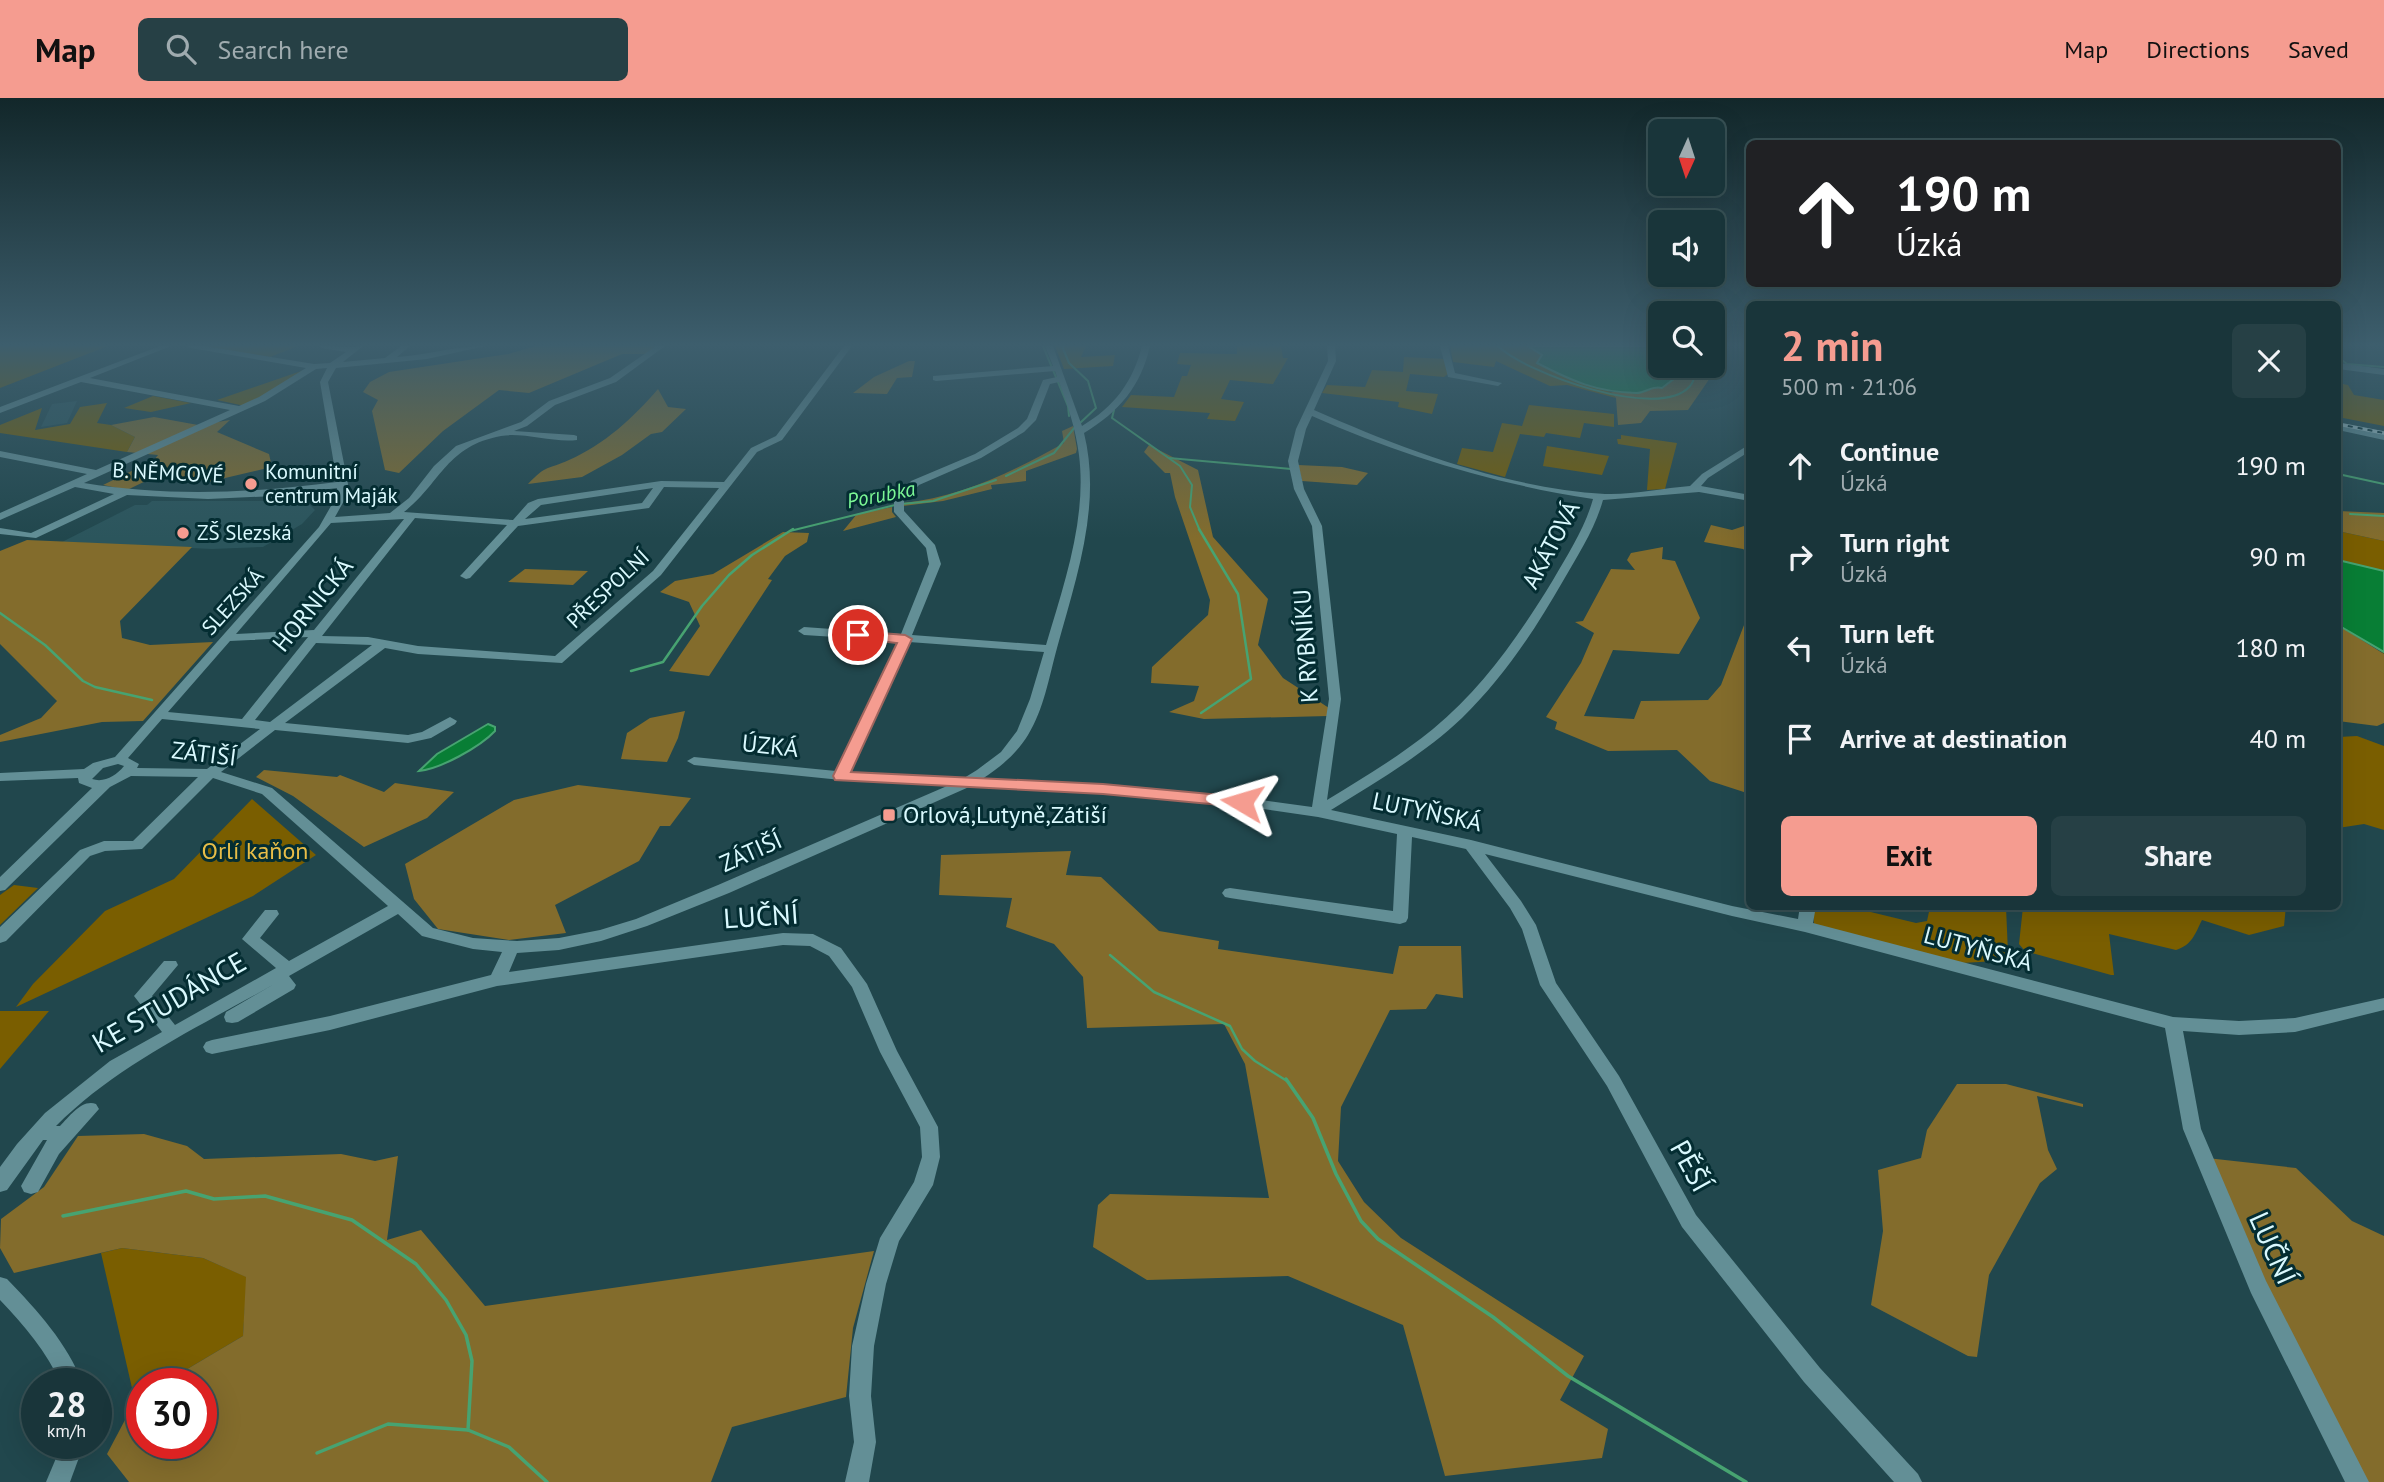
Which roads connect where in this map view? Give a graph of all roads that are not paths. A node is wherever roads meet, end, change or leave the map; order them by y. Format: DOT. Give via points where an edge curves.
graph roads {
  1 [pos="236,411"];
  2 [pos="329,411"];
  3 [pos="542,411"];
  4 [pos="800,411"];
  5 [pos="1035,411"];
  6 [pos="1074,411"];
  7 [pos="1112,411"];
  8 [pos="1310,411"];
  9 [pos="2341,429"];
  10 [pos="1079,432"];
  11 [pos="503,433"];
  12 [pos="2384,436"];
  13 [pos="574,438"];
  14 [pos="1746,450"];
  15 [pos="0,454"];
  16 [pos="97,473"];
  17 [pos="74,484"];
  18 [pos="343,484"];
  19 [pos="661,484"];
  20 [pos="727,485"];
  21 [pos="1694,488"];
  22 [pos="124,493"];
  23 [pos="1599,496"];
  24 [pos="1746,497"];
  25 [pos="394,515"];
  26 [pos="412,515"];
  27 [pos="0,517"];
  28 [pos="329,520"];
  29 [pos="517,523"];
  30 [pos="0,531"];
  31 [pos="466,576"];
  32 [pos="804,631"];
  33 [pos="316,636"];
  34 [pos="227,638"];
  35 [pos="905,639"];
  36 [pos="383,643"];
  37 [pos="1051,649"];
  38 [pos="158,715"];
  39 [pos="450,721"];
  40 [pos="247,722"];
  41 [pos="273,725"];
  42 [pos="694,761"];
  43 [pos="124,766"];
  44 [pos="210,773"];
  45 [pos="841,776"];
  46 [pos="0,777"];
  47 [pos="88,779"];
  48 [pos="106,783"];
  49 [pos="965,783"];
  50 [pos="1318,812"];
  51 [pos="1405,830"];
  52 [pos="1471,845"];
  53 [pos="0,877"];
  54 [pos="0,886"];
  55 [pos="1230,893"];
  56 [pos="398,907"];
  57 [pos="1807,910"];
  58 [pos="271,914"];
  59 [pos="1805,926"];
  60 [pos="0,937"];
  61 [pos="512,947"];
  62 [pos="170,965"];
  63 [pos="281,971"];
  64 [pos="497,980"];
  65 [pos="2384,1004"];
  66 [pos="232,1017"];
  67 [pos="2173,1024"];
  68 [pos="172,1033"];
  69 [pos="212,1047"];
  70 [pos="90,1109"];
  71 [pos="38,1132"];
  72 [pos="64,1134"];
  73 [pos="0,1184"];
  74 [pos="31,1186"];
  75 [pos="0,1286"];
  76 [pos="66,1368"];
  77 [pos="67,1459"];
  78 [pos="58,1482"];
  79 [pos="857,1482"];
  80 [pos="1910,1482"];
  81 [pos="2357,1482"];
  1 -- 16 [label="street"];
  2 -- 18 [label="street"];
  3 -- 11 [label="street"];
  4 -- 20 [label="street, PŘESPOLNÍ" via="779,439 754,450"];
  5 -- 35 [label="street" via="1021,430 978,456 915,483 899,501 899,512 930,547 935,564"];
  6 -- 10 [label="street, ZÁTIŠÍ"];
  7 -- 10 [label="street"];
  8 -- 23 [label="street, AKÁTOVÁ" via="1384,444 1464,469"];
  8 -- 50 [label="street, K RYBNÍKU" via="1293,461 1299,489 1317,526 1335,699"];
  9 -- 12 [label="street"];
  10 -- 37 [label="street, ZÁTIŠÍ" via="1085,471 1084,515"];
  11 -- 13 [label="street"];
  11 -- 25 [label="street" via="459,448"];
  14 -- 21 [label="street"];
  15 -- 16 [label="street"];
  16 -- 17 [label="street"];
  17 -- 22 [label="street, B. NĚMCOVÉ"];
  17 -- 27 [label="street"];
  18 -- 22 [label="street, B. NĚMCOVÉ" via="233,497"];
  18 -- 28 [label="street, SLEZSKÁ"];
  19 -- 20 [label="street"];
  19 -- 29 [label="street" via="538,502"];
  19 -- 29 [label="street" via="645,506"];
  20 -- 36 [label="street, PŘESPOLNÍ" via="657,573 558,660 418,650"];
  21 -- 23 [label="street"];
  21 -- 24 [label="street"];
  22 -- 30 [label="street" via="32,536"];
  23 -- 50 [label="street, AKÁTOVÁ" via="1573,553 1528,631 1471,701 1420,746"];
  25 -- 26 [label="street"];
  25 -- 28 [label="street"];
  26 -- 29 [label="street"];
  26 -- 33 [label="street, HORNICKÁ"];
  28 -- 34 [label="street, SLEZSKÁ"];
  29 -- 31 [label="street"];
  32 -- 35 [label="street"];
  33 -- 34 [label="street, PŘESPOLNÍ"];
  33 -- 36 [label="street, PŘESPOLNÍ"];
  33 -- 40 [label="street, HORNICKÁ"];
  34 -- 38 [label="street, SLEZSKÁ"];
  35 -- 37 [label="street"];
  35 -- 45 [label="street"];
  36 -- 41 [label="street"];
  37 -- 49 [label="street, ZÁTIŠÍ" via="1023,732 1004,757"];
  38 -- 40 [label="street"];
  38 -- 43 [label="street, SLEZSKÁ"];
  39 -- 41 [label="street" via="408,739"];
  40 -- 41 [label="street"];
  41 -- 44 [label="street"];
  42 -- 45 [label="street, ÚZKÁ"];
  43 -- 44 [label="street, ZÁTIŠÍ"];
  43 -- 47 [label="street" via="104,763"];
  43 -- 48 [label="street"];
  44 -- 56 [label="street, ZÁTIŠÍ" via="267,791"];
  44 -- 60 [label="street" via="137,846 104,846 85,853"];
  45 -- 49 [label="street, ÚZKÁ"];
  46 -- 47 [label="street"];
  47 -- 48 [label="street"];
  47 -- 53 [label="street" via="59,820"];
  48 -- 54 [label="street"];
  49 -- 50 [label="street" via="1205,797"];
  49 -- 61 [label="street, ZÁTIŠÍ" via="612,934"];
  50 -- 51 [label="street, LUTYŇSKÁ"];
  51 -- 52 [label="street, LUTYŇSKÁ"];
  51 -- 55 [label="street" via="1400,918"];
  52 -- 59 [label="street, LUTYŇSKÁ"];
  52 -- 80 [label="street, PĚŠÍ" via="1517,905 1548,985 1614,1081 1689,1221 1812,1375"];
  56 -- 61 [label="street, ZÁTIŠÍ" via="428,932 457,942"];
  56 -- 63 [label="street, KE STUDÁNCE"];
  57 -- 59 [label="street"];
  58 -- 63 [label="street" via="250,939"];
  59 -- 67 [label="street, LUTYŇSKÁ"];
  61 -- 64 [label="street"];
  62 -- 68 [label="street" via="142,996"];
  63 -- 66 [label="street" via="288,985"];
  63 -- 68 [label="street, KE STUDÁNCE"];
  64 -- 69 [label="street, LUČNÍ" via="330,1023"];
  64 -- 79 [label="street, LUČNÍ" via="783,939 813,940 835,952 859,984 929,1127 931,1157 923,1185 890,1238 876,1284 863,1346 860,1396 865,1443"];
  65 -- 67 [label="street, LUTYŇSKÁ" via="2295,1025"];
  67 -- 81 [label="street, LUČNÍ" via="2192,1129 2258,1286"];
  68 -- 71 [label="street, KE STUDÁNCE" via="75,1095"];
  70 -- 72 [label="street"];
  71 -- 72 [label="street"];
  71 -- 73 [label="street, KE STUDÁNCE"];
  72 -- 74 [label="street"];
  75 -- 76 [label="street" via="34,1320"];
  77 -- 78 [label="street"];
}
